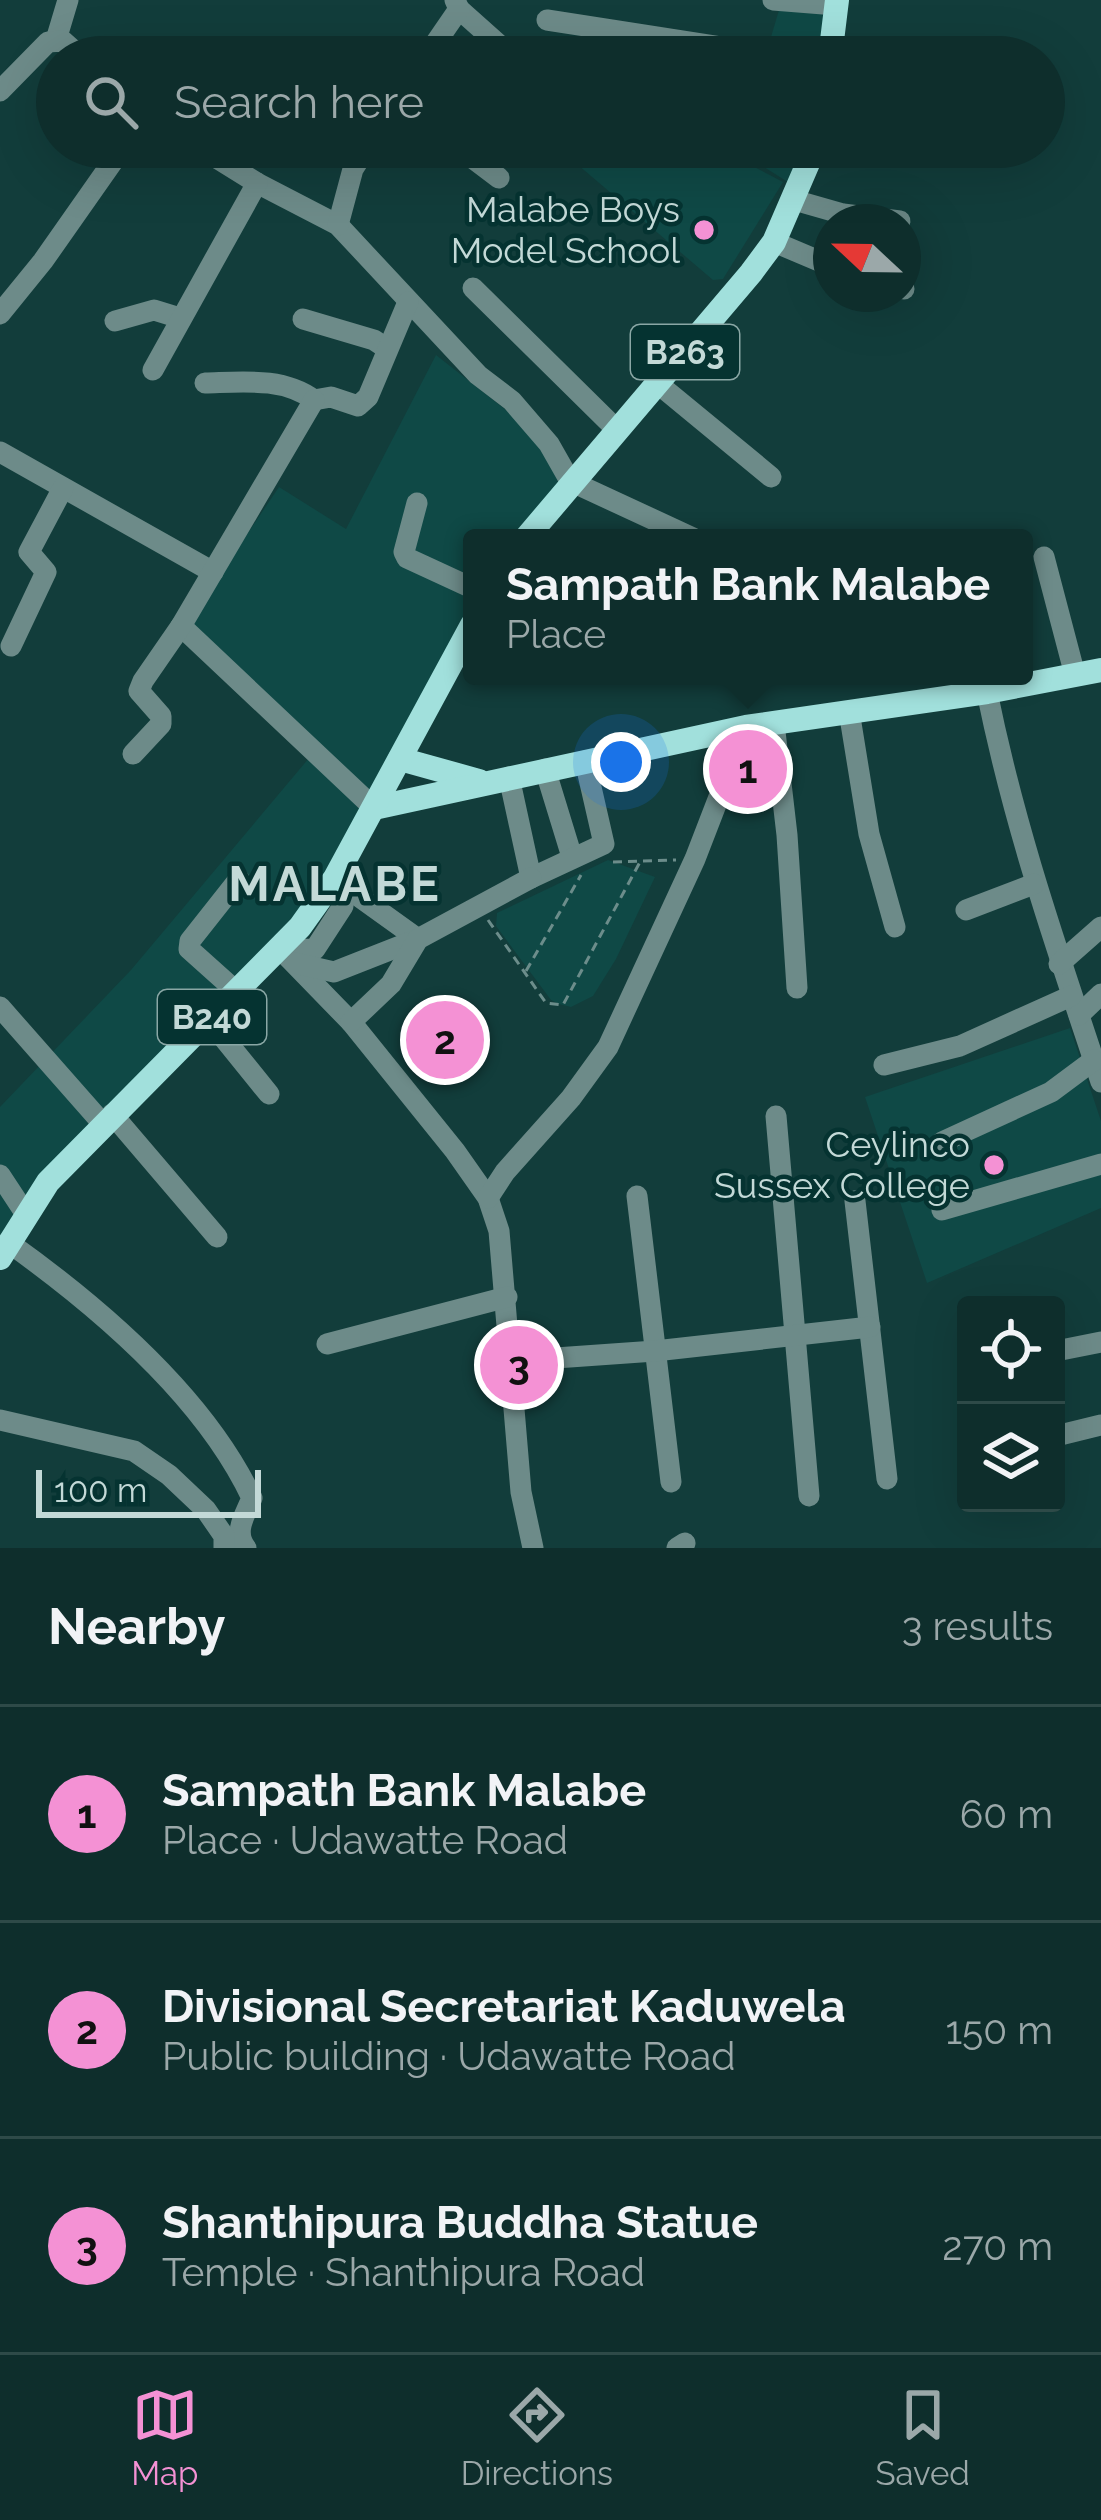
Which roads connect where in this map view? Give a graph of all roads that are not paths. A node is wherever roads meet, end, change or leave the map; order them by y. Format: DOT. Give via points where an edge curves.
graph roads {
  1 [pos="68,0"];
  2 [pos="773,0"];
  3 [pos="837,2"];
  4 [pos="457,4"];
  5 [pos="547,20"];
  6 [pos="57,36"];
  7 [pos="438,36"];
  8 [pos="490,36"];
  9 [pos="650,36"];
  10 [pos="833,36"];
  11 [pos="36,52"];
  12 [pos="5,77"];
  13 [pos="109,168"];
  14 [pos="233,168"];
  15 [pos="353,168"];
  16 [pos="486,168"];
  17 [pos="807,168"];
  18 [pos="499,178"];
  19 [pos="257,183"];
  20 [pos="794,200"];
  21 [pos="813,205"];
  22 [pos="338,225"];
  23 [pos="774,242"];
  24 [pos="813,258"];
  25 [pos="473,288"];
  26 [pos="408,302"];
  27 [pos="0,314"];
  28 [pos="180,318"];
  29 [pos="303,319"];
  30 [pos="115,321"];
  31 [pos="386,348"];
  32 [pos="154,370"];
  33 [pos="205,382"];
  34 [pos="657,383"];
  35 [pos="314,400"];
  36 [pos="616,429"];
  37 [pos="0,452"];
  38 [pos="771,476"];
  39 [pos="570,482"];
  40 [pos="63,488"];
  41 [pos="417,503"];
  42 [pos="533,529"];
  43 [pos="673,529"];
  44 [pos="1044,557"];
  45 [pos="212,572"];
  46 [pos="463,584"];
  47 [pos="181,626"];
  48 [pos="463,642"];
  49 [pos="11,646"];
  50 [pos="1101,670"];
  51 [pos="1075,675"];
  52 [pos="1033,683"];
  53 [pos="1023,685"];
  54 [pos="987,692"];
  55 [pos="849,711"];
  56 [pos="774,723"];
  57 [pos="746,728"];
  58 [pos="133,754"];
  59 [pos="400,759"];
  60 [pos="585,761"];
  61 [pos="545,769"];
  62 [pos="497,780"];
  63 [pos="374,808"];
  64 [pos="580,860"];
  65 [pos="531,878"];
  66 [pos="239,879"];
  67 [pos="340,882"];
  68 [pos="1034,884"];
  69 [pos="966,910"];
  70 [pos="1101,927"];
  71 [pos="896,928"];
  72 [pos="418,939"];
  73 [pos="286,956"];
  74 [pos="1059,964"];
  75 [pos="797,988"];
  76 [pos="238,992"];
  77 [pos="1101,994"];
  78 [pos="1075,1005"];
  79 [pos="0,1007"];
  80 [pos="209,1020"];
  81 [pos="351,1022"];
  82 [pos="884,1065"];
  83 [pos="1098,1071"];
  84 [pos="269,1094"];
  85 [pos="776,1116"];
  86 [pos="108,1119"];
  87 [pos="942,1142"];
  88 [pos="1101,1164"];
  89 [pos="0,1175"];
  90 [pos="637,1196"];
  91 [pos="488,1198"];
  92 [pos="855,1201"];
  93 [pos="942,1210"];
  94 [pos="25,1213"];
  95 [pos="217,1237"];
  96 [pos="4,1250"];
  97 [pos="507,1297"];
  98 [pos="870,1327"];
  99 [pos="793,1336"];
  100 [pos="1101,1342"];
  101 [pos="327,1344"];
  102 [pos="1065,1349"];
  103 [pos="655,1351"];
  104 [pos="513,1361"];
  105 [pos="0,1420"];
  106 [pos="1101,1425"];
  107 [pos="1065,1434"];
  108 [pos="887,1479"];
  109 [pos="671,1482"];
  110 [pos="809,1496"];
  111 [pos="224,1548"];
  112 [pos="247,1548"];
  113 [pos="533,1548"];
  1 -- 6 [label="street"];
  2 -- 3 [label="street"];
  3 -- 10 [label="main road"];
  4 -- 7 [label="street"];
  4 -- 8 [label="street"];
  5 -- 9 [label="street"];
  11 -- 12 [label="street"];
  13 -- 27 [label="street"];
  14 -- 19 [label="street"];
  15 -- 22 [label="street"];
  16 -- 18 [label="street"];
  17 -- 20 [label="main road, B263"];
  19 -- 22 [label="street"];
  19 -- 28 [label="street"];
  20 -- 21 [label="street"];
  20 -- 23 [label="main road, B263"];
  22 -- 26 [label="street"];
  23 -- 24 [label="street"];
  23 -- 34 [label="main road, B263"];
  25 -- 36 [label="street"];
  26 -- 31 [label="street"];
  26 -- 39 [label="street" via="512,401"];
  28 -- 30 [label="street" via="154,310"];
  28 -- 32 [label="street"];
  29 -- 31 [label="street"];
  31 -- 35 [label="street" via="364,403"];
  33 -- 35 [label="street" via="298,388"];
  34 -- 36 [label="main road, B263"];
  34 -- 38 [label="street"];
  35 -- 45 [label="street"];
  36 -- 39 [label="main road, B263"];
  37 -- 40 [label="street"];
  39 -- 42 [label="main road, B263"];
  39 -- 43 [label="street"];
  40 -- 45 [label="street"];
  40 -- 49 [label="street" via="29,552 46,572"];
  41 -- 46 [label="street" via="404,553"];
  44 -- 51 [label="street"];
  45 -- 47 [label="street"];
  47 -- 58 [label="street" via="139,691 161,724"];
  47 -- 63 [label="street"];
  48 -- 59 [label="main road"];
  50 -- 51 [label="main road"];
  51 -- 52 [label="main road"];
  53 -- 54 [label="main road"];
  54 -- 55 [label="main road"];
  54 -- 68 [label="street"];
  55 -- 56 [label="main road"];
  55 -- 71 [label="street" via="869,834"];
  56 -- 57 [label="main road"];
  56 -- 75 [label="street"];
  57 -- 60 [label="main road"];
  57 -- 91 [label="street" via="608,1047"];
  59 -- 62 [label="main road"];
  59 -- 63 [label="main road, B240"];
  60 -- 61 [label="main road"];
  60 -- 64 [label="street" via="604,844"];
  61 -- 62 [label="main road"];
  61 -- 64 [label="street"];
  62 -- 63 [label="main road"];
  62 -- 65 [label="street"];
  63 -- 67 [label="main road, B240"];
  64 -- 65 [label="street"];
  65 -- 72 [label="street"];
  66 -- 76 [label="street" via="189,949"];
  67 -- 72 [label="street"];
  67 -- 73 [label="main road, B240"];
  68 -- 69 [label="street"];
  68 -- 74 [label="street"];
  70 -- 74 [label="street"];
  72 -- 73 [label="street" via="334,972"];
  72 -- 81 [label="street" via="391,985"];
  73 -- 76 [label="main road, B240"];
  73 -- 81 [label="street"];
  74 -- 78 [label="street"];
  76 -- 80 [label="main road, B240"];
  77 -- 78 [label="street"];
  78 -- 82 [label="street"];
  78 -- 83 [label="street"];
  79 -- 86 [label="street"];
  80 -- 84 [label="street"];
  80 -- 86 [label="main road, B240"];
  81 -- 91 [label="street"];
  83 -- 87 [label="street"];
  85 -- 99 [label="street"];
  86 -- 94 [label="main road, B240"];
  86 -- 95 [label="street"];
  88 -- 93 [label="street"];
  89 -- 94 [label="street"];
  90 -- 103 [label="street"];
  91 -- 97 [label="street"];
  92 -- 98 [label="street"];
  94 -- 96 [label="main road, B240"];
  96 -- 112 [label="street" via="68,1286 162,1373 238,1468 252,1498 240,1527"];
  97 -- 101 [label="street"];
  97 -- 104 [label="street"];
  98 -- 99 [label="street"];
  98 -- 108 [label="street"];
  99 -- 103 [label="street"];
  99 -- 110 [label="street"];
  100 -- 102 [label="street"];
  103 -- 104 [label="street"];
  103 -- 109 [label="street"];
  104 -- 113 [label="street"];
  105 -- 111 [label="street" via="134,1451 206,1510"];
  106 -- 107 [label="street"];
}
